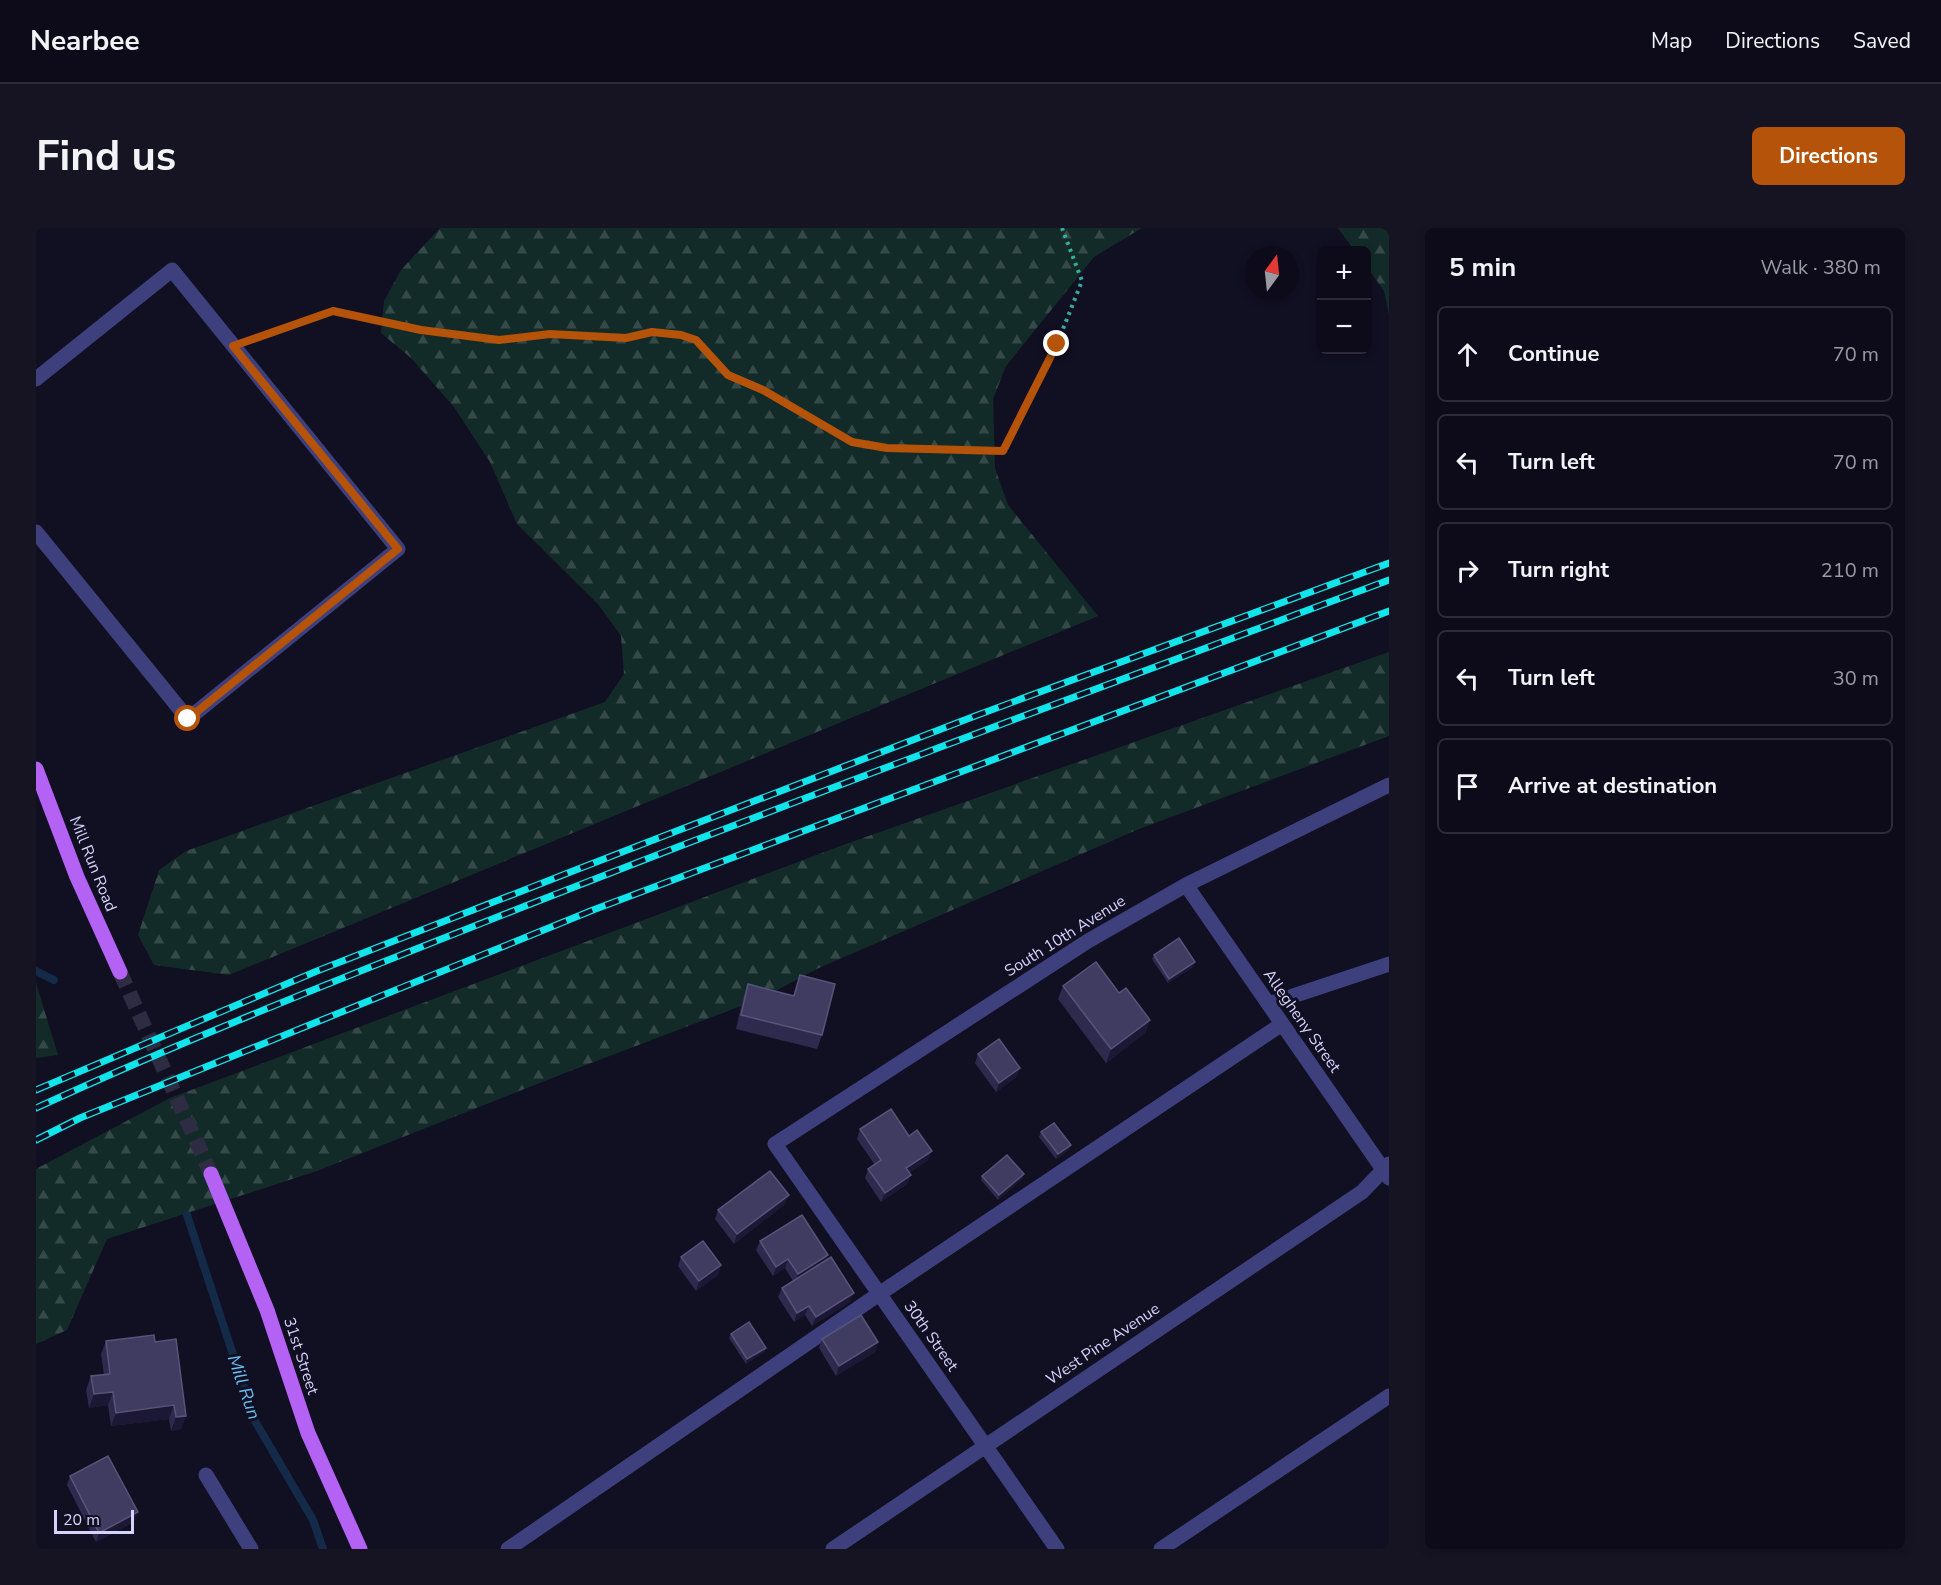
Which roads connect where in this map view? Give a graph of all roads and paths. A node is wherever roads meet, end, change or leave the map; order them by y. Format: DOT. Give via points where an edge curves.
graph roads {
  1 [pos="1062,228"];
  2 [pos="233,346"];
  3 [pos="36,379"];
  4 [pos="36,532"];
  5 [pos="49,548"];
  6 [pos="36,558"];
  7 [pos="36,769"];
  8 [pos="1389,785"];
  9 [pos="1186,885"];
  10 [pos="1389,963"];
  11 [pos="120,972"];
  12 [pos="1269,1004"];
  13 [pos="1282,1023"];
  14 [pos="775,1144"];
  15 [pos="1387,1170"];
  16 [pos="211,1174"];
  17 [pos="879,1294"];
  18 [pos="1389,1396"];
  19 [pos="985,1445"];
  20 [pos="206,1475"];
  21 [pos="250,1549"];
  22 [pos="360,1549"];
  23 [pos="508,1549"];
  24 [pos="833,1549"];
  25 [pos="1057,1549"];
  26 [pos="1161,1549"];
  1 -- 2 [label="path" via="1082,281 1057,344 1003,451 887,448 852,442 763,390 728,375 696,340 681,335 652,332 626,338 550,334 499,340 421,330 333,311"];
  2 -- 3 [label="street" via="172,270"];
  2 -- 5 [label="street" via="398,549 188,719"];
  4 -- 5 [label="street"];
  5 -- 6 [label="street"];
  7 -- 11 [label="main road, Mill Run Road" via="77,877"];
  8 -- 9 [label="street, South 10th Avenue"];
  9 -- 12 [label="street, Allegheny Street"];
  9 -- 14 [label="street, South 10th Avenue" via="1088,941"];
  10 -- 12 [label="street"];
  12 -- 13 [label="street, Allegheny Street"];
  13 -- 15 [label="street, Allegheny Street"];
  13 -- 17 [label="street"];
  14 -- 17 [label="street, 30th Street"];
  15 -- 19 [label="street, West Pine Avenue" via="1362,1192"];
  16 -- 22 [label="main road, 31st Street" via="267,1310 308,1433"];
  17 -- 19 [label="street, 30th Street"];
  17 -- 23 [label="street"];
  18 -- 26 [label="street"];
  19 -- 24 [label="street, West Pine Avenue"];
  19 -- 25 [label="street, 30th Street"];
  20 -- 21 [label="street"];
}
